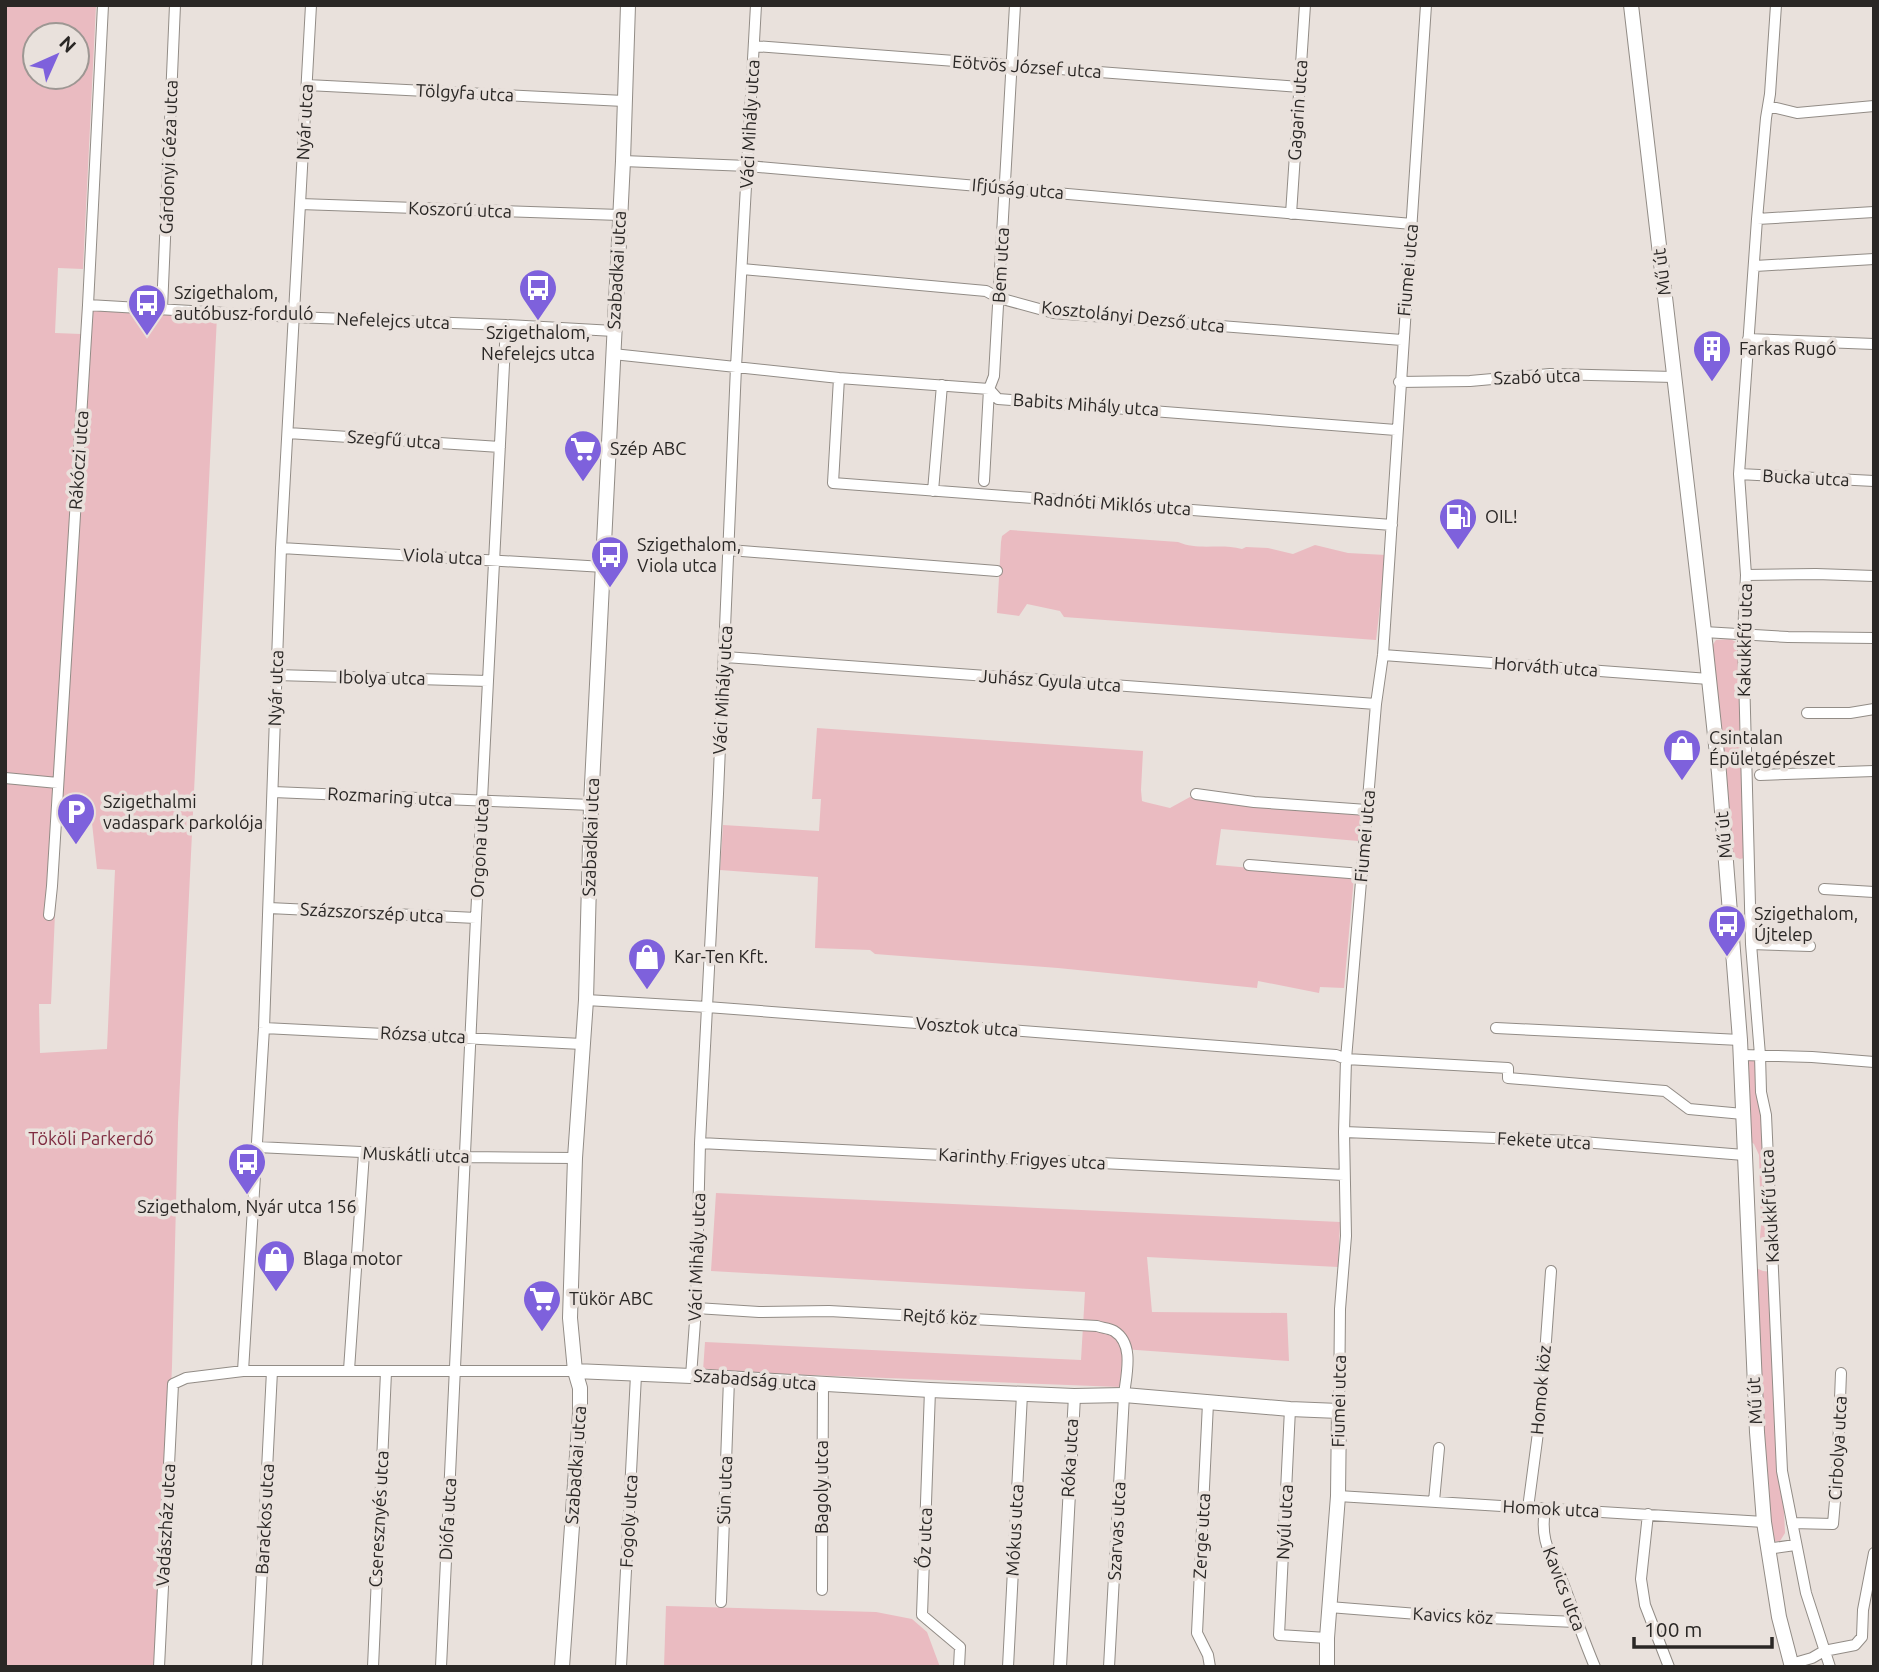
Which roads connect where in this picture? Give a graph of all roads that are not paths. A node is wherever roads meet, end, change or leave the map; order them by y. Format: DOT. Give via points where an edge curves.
graph roads {
  1 [pos="103,5"];
  2 [pos="175,5"];
  3 [pos="311,5"];
  4 [pos="628,5"];
  5 [pos="756,5"];
  6 [pos="1015,5"];
  7 [pos="1305,5"];
  8 [pos="1426,5"];
  9 [pos="1631,5"];
  10 [pos="1776,5"];
  11 [pos="754,46"];
  12 [pos="1011,65"];
  13 [pos="307,85"];
  14 [pos="1300,87"];
  15 [pos="624,101"];
  16 [pos="1768,106"];
  17 [pos="1874,106"];
  18 [pos="623,160"];
  19 [pos="748,166"];
  20 [pos="1005,188"];
  21 [pos="300,204"];
  22 [pos="1874,212"];
  23 [pos="1291,214"];
  24 [pos="620,215"];
  25 [pos="1757,219"];
  26 [pos="1412,224"];
  27 [pos="1874,260"];
  28 [pos="1755,266"];
  29 [pos="742,269"];
  30 [pos="999,298"];
  31 [pos="89,305"];
  32 [pos="162,309"];
  33 [pos="294,317"];
  34 [pos="506,325"];
  35 [pos="614,331"];
  36 [pos="1748,339"];
  37 [pos="1402,340"];
  38 [pos="1874,344"];
  39 [pos="613,354"];
  40 [pos="736,367"];
  41 [pos="1674,377"];
  42 [pos="839,378"];
  43 [pos="1399,382"];
  44 [pos="942,385"];
  45 [pos="989,389"];
  46 [pos="1396,430"];
  47 [pos="288,433"];
  48 [pos="500,447"];
  49 [pos="1739,474"];
  50 [pos="984,481"];
  51 [pos="1874,481"];
  52 [pos="933,491"];
  53 [pos="1392,525"];
  54 [pos="281,548"];
  55 [pos="729,550"];
  56 [pos="495,560"];
  57 [pos="604,567"];
  58 [pos="997,571"];
  59 [pos="1746,575"];
  60 [pos="1874,576"];
  61 [pos="1704,632"];
  62 [pos="1743,635"];
  63 [pos="1874,638"];
  64 [pos="1382,655"];
  65 [pos="725,657"];
  66 [pos="276,676"];
  67 [pos="1709,679"];
  68 [pos="488,681"];
  69 [pos="1376,704"];
  70 [pos="1874,709"];
  71 [pos="1807,713"];
  72 [pos="1874,771"];
  73 [pos="1760,775"];
  74 [pos="5,778"];
  75 [pos="58,783"];
  76 [pos="273,792"];
  77 [pos="1196,794"];
  78 [pos="483,801"];
  79 [pos="592,805"];
  80 [pos="1367,810"];
  81 [pos="1249,866"];
  82 [pos="1362,874"];
  83 [pos="1824,889"];
  84 [pos="1874,892"];
  85 [pos="269,908"];
  86 [pos="49,915"];
  87 [pos="476,918"];
  88 [pos="1751,944"];
  89 [pos="1810,946"];
  90 [pos="586,1000"];
  91 [pos="707,1007"];
  92 [pos="264,1028"];
  93 [pos="1496,1028"];
  94 [pos="470,1037"];
  95 [pos="1740,1040"];
  96 [pos="582,1044"];
  97 [pos="1741,1055"];
  98 [pos="1760,1055"];
  99 [pos="1346,1059"];
  100 [pos="1874,1062"];
  101 [pos="1743,1114"];
  102 [pos="1344,1132"];
  103 [pos="1767,1142"];
  104 [pos="700,1143"];
  105 [pos="257,1147"];
  106 [pos="1744,1148"];
  107 [pos="364,1153"];
  108 [pos="465,1157"];
  109 [pos="575,1158"];
  110 [pos="1345,1175"];
  111 [pos="1748,1246"];
  112 [pos="1772,1248"];
  113 [pos="1551,1270"];
  114 [pos="696,1308"];
  115 [pos="1777,1358"];
  116 [pos="1754,1361"];
  117 [pos="349,1370"];
  118 [pos="455,1370"];
  119 [pos="243,1371"];
  120 [pos="272,1371"];
  121 [pos="575,1371"];
  122 [pos="386,1372"];
  123 [pos="1841,1373"];
  124 [pos="636,1375"];
  125 [pos="691,1376"];
  126 [pos="729,1379"];
  127 [pos="173,1384"];
  128 [pos="823,1384"];
  129 [pos="930,1391"];
  130 [pos="1022,1394"];
  131 [pos="1124,1395"];
  132 [pos="1074,1396"];
  133 [pos="1755,1401"];
  134 [pos="1779,1401"];
  135 [pos="1208,1403"];
  136 [pos="1290,1409"];
  137 [pos="1339,1411"];
  138 [pos="1439,1448"];
  139 [pos="1338,1496"];
  140 [pos="1434,1501"];
  141 [pos="1528,1508"];
  142 [pos="1545,1509"];
  143 [pos="1648,1514"];
  144 [pos="1764,1522"];
  145 [pos="1791,1523"];
  146 [pos="1795,1545"];
  147 [pos="1767,1549"];
  148 [pos="1874,1553"];
  149 [pos="822,1590"];
  150 [pos="721,1602"];
  151 [pos="1329,1607"];
  152 [pos="1576,1622"];
  153 [pos="1327,1638"];
  154 [pos="1827,1659"];
  155 [pos="1791,1666"];
  156 [pos="159,1667"];
  157 [pos="257,1667"];
  158 [pos="373,1667"];
  159 [pos="441,1667"];
  160 [pos="562,1667"];
  161 [pos="621,1667"];
  162 [pos="959,1667"];
  163 [pos="1008,1667"];
  164 [pos="1060,1667"];
  165 [pos="1109,1667"];
  166 [pos="1210,1667"];
  167 [pos="1327,1667"];
  168 [pos="1595,1667"];
  169 [pos="1669,1667"];
  1 -- 31 [label="street, Rákóczi utca"];
  2 -- 32 [label="street, Gárdonyi Géza utca"];
  3 -- 13 [label="street, Nyár utca"];
  4 -- 15 [label="street, Szabadkai utca"];
  5 -- 11 [label="street, Váci Mihály utca"];
  6 -- 12 [label="street, Bem utca"];
  7 -- 14 [label="street, Gagarin utca"];
  8 -- 26 [label="street, Fiumei utca"];
  9 -- 41 [label="street, Mű út"];
  10 -- 16 [label="street, Kakukkfű utca"];
  11 -- 12 [label="street, Eötvös József utca"];
  11 -- 19 [label="street, Váci Mihály utca"];
  12 -- 14 [label="street, Eötvös József utca"];
  12 -- 20 [label="street, Bem utca"];
  13 -- 15 [label="street, Tölgyfa utca"];
  13 -- 21 [label="street, Nyár utca"];
  14 -- 23 [label="street, Gagarin utca"];
  15 -- 18 [label="street, Szabadkai utca"];
  16 -- 17 [label="street" via="1797,113"];
  16 -- 25 [label="street, Kakukkfű utca"];
  18 -- 19 [label="street, Ifjúság utca"];
  18 -- 24 [label="street, Szabadkai utca"];
  19 -- 20 [label="street, Ifjúság utca"];
  19 -- 29 [label="street, Váci Mihály utca"];
  20 -- 23 [label="street, Ifjúság utca"];
  20 -- 30 [label="street, Bem utca"];
  21 -- 24 [label="street, Koszorú utca"];
  21 -- 33 [label="street, Nyár utca"];
  22 -- 25 [label="street"];
  23 -- 26 [label="street, Ifjúság utca"];
  24 -- 35 [label="street, Szabadkai utca"];
  25 -- 28 [label="street, Kakukkfű utca"];
  26 -- 37 [label="street, Fiumei utca"];
  27 -- 28 [label="street"];
  28 -- 36 [label="street, Kakukkfű utca"];
  29 -- 30 [label="street, Kosztolányi Dezső utca" via="986,291"];
  29 -- 40 [label="street, Váci Mihály utca"];
  30 -- 37 [label="street, Kosztolányi Dezső utca" via="1054,313"];
  30 -- 45 [label="street, Bem utca" via="994,376"];
  31 -- 32 [label="street, Nefelejcs utca"];
  31 -- 75 [label="street, Rákóczi utca"];
  32 -- 33 [label="street, Nefelejcs utca"];
  33 -- 34 [label="street, Nefelejcs utca"];
  33 -- 47 [label="street, Nyár utca"];
  34 -- 35 [label="street, Nefelejcs utca"];
  34 -- 48 [label="street, Orgona utca"];
  35 -- 39 [label="street, Szabadkai utca"];
  36 -- 38 [label="street"];
  36 -- 49 [label="street, Kakukkfű utca"];
  37 -- 43 [label="street, Fiumei utca"];
  39 -- 40 [label="street, Babits Mihály utca"];
  39 -- 57 [label="street, Szabadkai utca"];
  40 -- 42 [label="street, Babits Mihály utca"];
  40 -- 55 [label="street, Váci Mihály utca"];
  41 -- 43 [label="street, Szabó utca" via="1550,374"];
  41 -- 61 [label="street, Mű út"];
  42 -- 44 [label="street, Babits Mihály utca"];
  42 -- 52 [label="street, Radnóti Miklós utca" via="833,483"];
  43 -- 46 [label="street, Fiumei utca"];
  44 -- 45 [label="street, Babits Mihály utca"];
  44 -- 52 [label="street"];
  45 -- 46 [label="street, Babits Mihály utca" via="998,399"];
  45 -- 50 [label="street, Bem utca"];
  46 -- 53 [label="street, Fiumei utca"];
  47 -- 48 [label="street, Szegfű utca"];
  47 -- 54 [label="street, Nyár utca"];
  48 -- 56 [label="street, Orgona utca"];
  49 -- 51 [label="street, Bucka utca"];
  49 -- 59 [label="street, Kakukkfű utca"];
  52 -- 53 [label="street, Radnóti Miklós utca"];
  53 -- 64 [label="street, Fiumei utca"];
  54 -- 56 [label="street, Viola utca"];
  54 -- 66 [label="street, Nyár utca"];
  55 -- 58 [label="street"];
  55 -- 65 [label="street, Váci Mihály utca"];
  56 -- 57 [label="street, Viola utca"];
  56 -- 68 [label="street, Orgona utca"];
  57 -- 79 [label="street, Szabadkai utca"];
  59 -- 60 [label="street"];
  59 -- 62 [label="street, Kakukkfű utca"];
  61 -- 62 [label="street"];
  61 -- 67 [label="street, Mű út"];
  62 -- 63 [label="street"];
  62 -- 88 [label="street, Kakukkfű utca"];
  64 -- 67 [label="street, Horváth utca"];
  64 -- 69 [label="street, Fiumei utca"];
  65 -- 69 [label="street, Juhász Gyula utca"];
  65 -- 91 [label="street, Váci Mihály utca"];
  66 -- 68 [label="street, Ibolya utca"];
  66 -- 76 [label="street, Nyár utca"];
  67 -- 95 [label="street, Mű út"];
  68 -- 78 [label="street, Orgona utca"];
  69 -- 80 [label="street, Fiumei utca"];
  70 -- 71 [label="street"];
  72 -- 73 [label="street"];
  74 -- 75 [label="street"];
  75 -- 86 [label="street, Rákóczi utca"];
  76 -- 78 [label="street, Rozmaring utca"];
  76 -- 85 [label="street, Nyár utca"];
  77 -- 80 [label="street"];
  78 -- 79 [label="street, Rozmaring utca"];
  78 -- 87 [label="street, Orgona utca"];
  79 -- 90 [label="street, Szabadkai utca"];
  80 -- 82 [label="street, Fiumei utca"];
  81 -- 82 [label="street"];
  82 -- 99 [label="street, Fiumei utca"];
  83 -- 84 [label="street"];
  85 -- 87 [label="street, Százszorszép utca"];
  85 -- 92 [label="street, Nyár utca"];
  87 -- 94 [label="street, Orgona utca"];
  88 -- 89 [label="street"];
  88 -- 98 [label="street, Kakukkfű utca"];
  90 -- 91 [label="street, Vosztok utca"];
  90 -- 96 [label="street, Szabadkai utca"];
  91 -- 99 [label="street, Vosztok utca"];
  91 -- 104 [label="street, Váci Mihály utca"];
  92 -- 94 [label="street, Rózsa utca"];
  92 -- 105 [label="street, Nyár utca"];
  93 -- 95 [label="street"];
  94 -- 96 [label="street, Rózsa utca"];
  94 -- 108 [label="street, Orgona utca"];
  95 -- 97 [label="street, Mű út"];
  96 -- 109 [label="street, Szabadkai utca"];
  97 -- 98 [label="street"];
  97 -- 101 [label="street, Mű út"];
  98 -- 100 [label="street"];
  98 -- 103 [label="street, Kakukkfű utca"];
  99 -- 101 [label="street, Vosztok utca" via="1508,1068 1508,1078 1665,1091 1689,1110"];
  99 -- 102 [label="street, Fiumei utca"];
  101 -- 106 [label="street, Mű út"];
  102 -- 106 [label="street, Fekete utca"];
  102 -- 110 [label="street, Fiumei utca"];
  103 -- 106 [label="street, Fekete utca"];
  103 -- 112 [label="street, Kakukkfű utca"];
  104 -- 110 [label="street, Karinthy Frigyes utca"];
  104 -- 114 [label="street, Váci Mihály utca"];
  105 -- 107 [label="street, Muskátli utca"];
  105 -- 119 [label="street, Nyár utca"];
  106 -- 111 [label="street, Mű út"];
  107 -- 108 [label="street, Muskátli utca"];
  107 -- 117 [label="street"];
  108 -- 109 [label="street, Muskátli utca"];
  108 -- 118 [label="street, Orgona utca"];
  109 -- 121 [label="street, Szabadkai utca" via="570,1318"];
  110 -- 137 [label="street, Fiumei utca"];
  111 -- 112 [label="street"];
  111 -- 116 [label="street, Mű út"];
  112 -- 115 [label="street, Kakukkfű utca"];
  113 -- 141 [label="street, Homok köz" via="1541,1410"];
  114 -- 125 [label="street, Váci Mihály utca"];
  114 -- 131 [label="street, Rejtő köz" via="1097,1326 1114,1331 1125,1343"];
  115 -- 116 [label="street"];
  115 -- 134 [label="street, Kakukkfű utca"];
  116 -- 133 [label="street, Mű út"];
  117 -- 120 [label="street, Szabadság utca"];
  117 -- 122 [label="street, Szabadság utca"];
  118 -- 121 [label="street, Szabadság utca"];
  118 -- 122 [label="street, Szabadság utca"];
  118 -- 159 [label="street, Diófa utca"];
  119 -- 120 [label="street, Szabadság utca"];
  119 -- 127 [label="street, Szabadság utca" via="186,1378"];
  120 -- 157 [label="street, Barackos utca"];
  121 -- 124 [label="street, Szabadság utca"];
  121 -- 160 [label="street, Szabadkai utca" via="580,1413"];
  122 -- 158 [label="street, Cseresznyés utca"];
  123 -- 145 [label="street, Cirbolya utca" via="1833,1524"];
  124 -- 125 [label="street, Szabadság utca"];
  124 -- 161 [label="street, Fogoly utca"];
  125 -- 126 [label="street, Szabadság utca"];
  126 -- 128 [label="street, Szabadság utca"];
  126 -- 150 [label="street, Sün utca"];
  127 -- 156 [label="street, Vadászház utca"];
  128 -- 129 [label="street, Szabadság utca"];
  128 -- 149 [label="street, Bagoly utca"];
  129 -- 130 [label="street, Szabadság utca"];
  129 -- 162 [label="street, Őz utca" via="922,1615 961,1647"];
  130 -- 132 [label="street, Szabadság utca"];
  130 -- 163 [label="street, Mókus utca"];
  131 -- 132 [label="street, Szabadság utca"];
  131 -- 135 [label="street, Szabadság utca"];
  131 -- 165 [label="street, Szarvas utca"];
  132 -- 164 [label="street, Róka utca"];
  133 -- 134 [label="street"];
  133 -- 144 [label="street, Mű út"];
  134 -- 145 [label="street, Kakukkfű utca" via="1782,1471"];
  135 -- 136 [label="street, Szabadság utca"];
  135 -- 166 [label="street, Zerge utca" via="1197,1633"];
  136 -- 137 [label="street, Szabadság utca"];
  136 -- 153 [label="street, Nyúl utca" via="1279,1635"];
  137 -- 139 [label="street, Fiumei utca"];
  138 -- 140 [label="street"];
  139 -- 140 [label="street, Homok utca"];
  139 -- 151 [label="street, Fiumei utca"];
  140 -- 141 [label="street, Homok utca"];
  141 -- 142 [label="street, Homok utca"];
  142 -- 143 [label="street, Homok utca"];
  142 -- 152 [label="street, Kavics utca" via="1545,1545"];
  143 -- 144 [label="street, Homok utca"];
  143 -- 169 [label="street" via="1642,1578 1645,1605"];
  144 -- 147 [label="street, Mű út"];
  145 -- 146 [label="street, Kakukkfű utca"];
  146 -- 147 [label="street"];
  146 -- 154 [label="street, Kakukkfű utca"];
  147 -- 155 [label="street, Mű út"];
  148 -- 154 [label="street" via="1862,1637"];
  151 -- 152 [label="street, Kavics köz"];
  151 -- 153 [label="street, Fiumei utca"];
  152 -- 168 [label="street, Kavics utca"];
  153 -- 167 [label="street, Fiumei utca"];
  154 -- 155 [label="street" via="1812,1658"];
}
